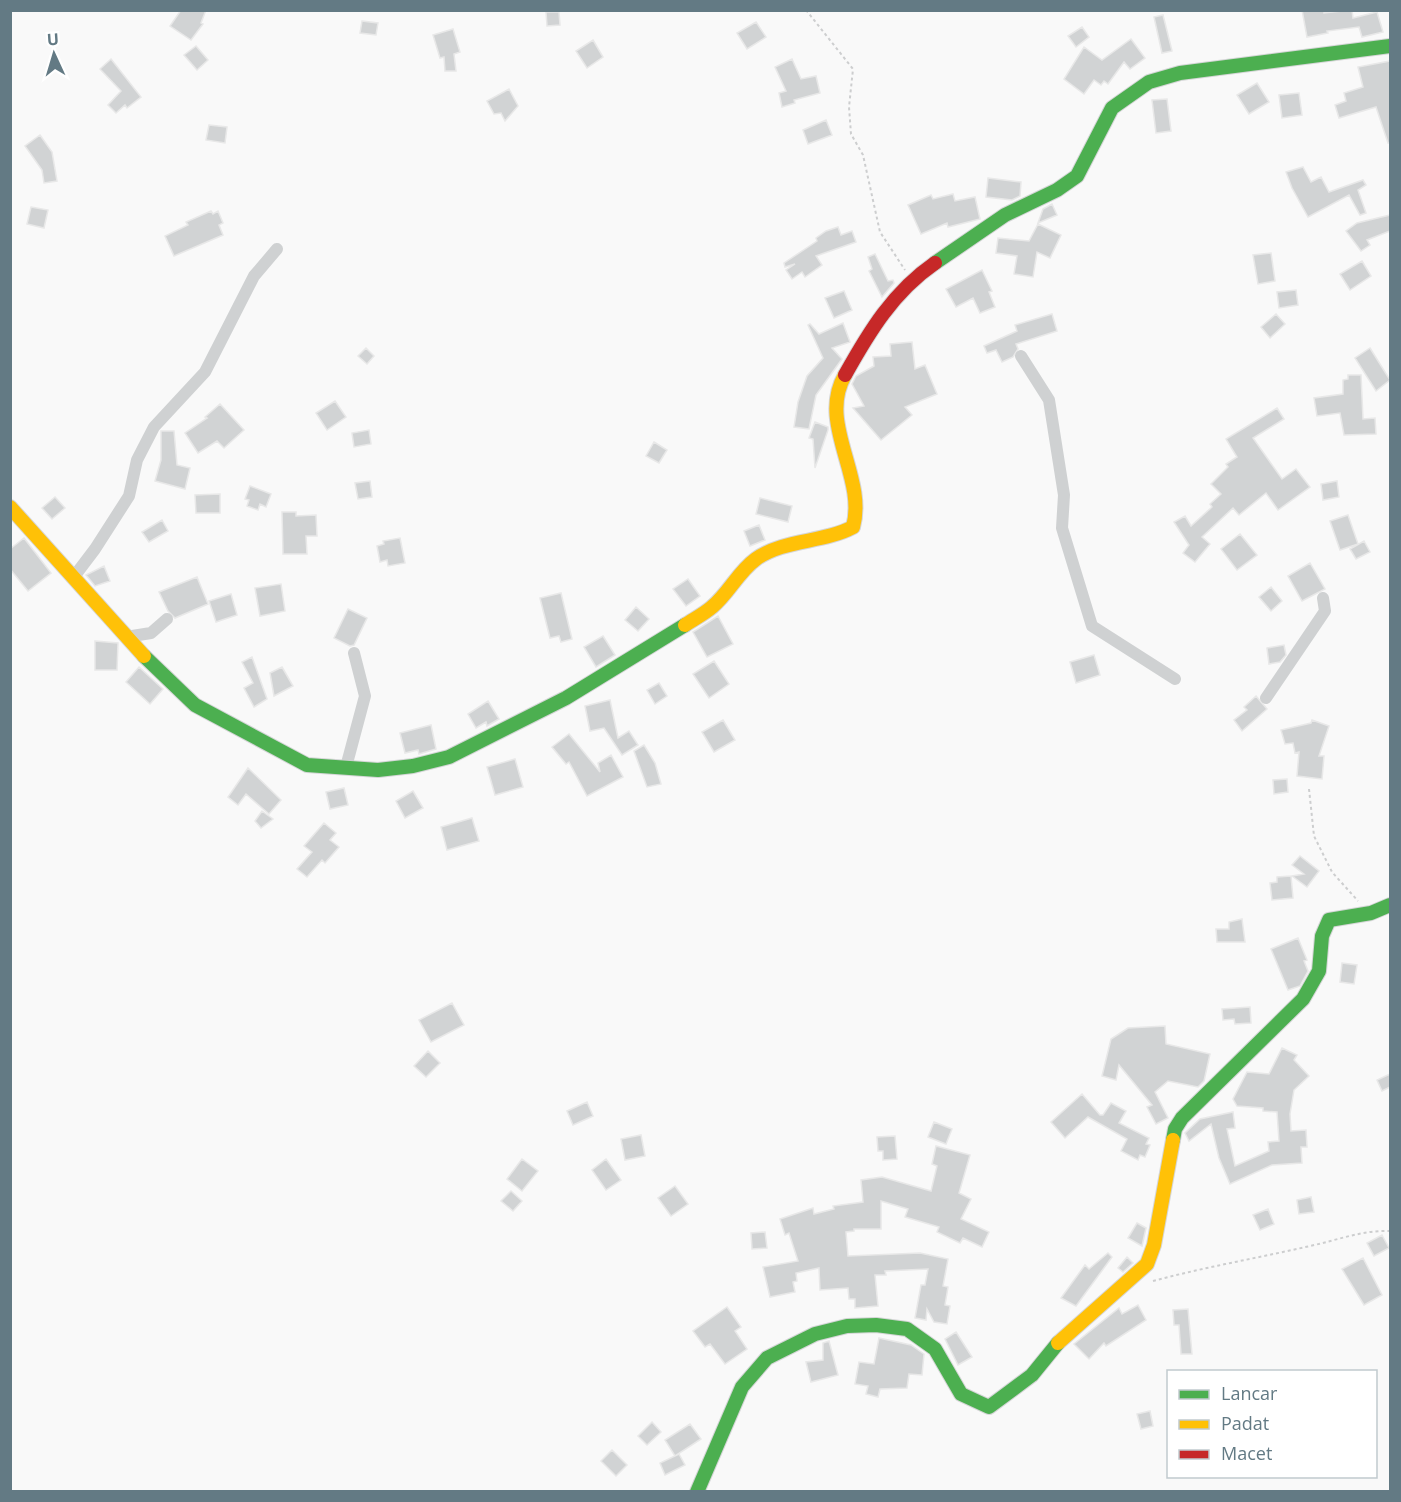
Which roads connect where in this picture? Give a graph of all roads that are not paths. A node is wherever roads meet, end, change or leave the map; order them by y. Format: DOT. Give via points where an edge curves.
graph roads {
  1 [pos="1390,46"];
  2 [pos="277,249"];
  3 [pos="1021,356"];
  4 [pos="10,507"];
  5 [pos="73,578"];
  6 [pos="1323,598"];
  7 [pos="167,619"];
  8 [pos="126,637"];
  9 [pos="354,653"];
  10 [pos="1175,679"];
  11 [pos="1266,698"];
  12 [pos="346,767"];
  13 [pos="1390,905"];
  14 [pos="697,1491"];
  1 -- 12 [label="street" via="1180,73 1149,82 1127,95 1112,108 1077,176 1058,190 1005,215 915,279 878,319 836,390 837,421 855,499 853,527 757,558 713,607 680,630 566,698 449,757 378,770"];
  2 -- 5 [label="street" via="254,276 205,372 154,427 137,460 129,495"];
  3 -- 10 [label="street" via="1049,400 1064,495 1062,528 1092,626"];
  4 -- 5 [label="street"];
  5 -- 8 [label="street"];
  6 -- 11 [label="street" via="1325,611"];
  7 -- 8 [label="street" via="151,633"];
  8 -- 12 [label="street" via="195,705 307,765"];
  9 -- 12 [label="street" via="365,696"];
  13 -- 14 [label="street" via="1371,913 1329,920 1322,930 1319,975 1314,983 1283,1022 1182,1118 1172,1142 1154,1245 1147,1264 1065,1335 1027,1379 989,1407 961,1394 935,1349 907,1329 857,1326 815,1334 767,1358 742,1387"];
}
